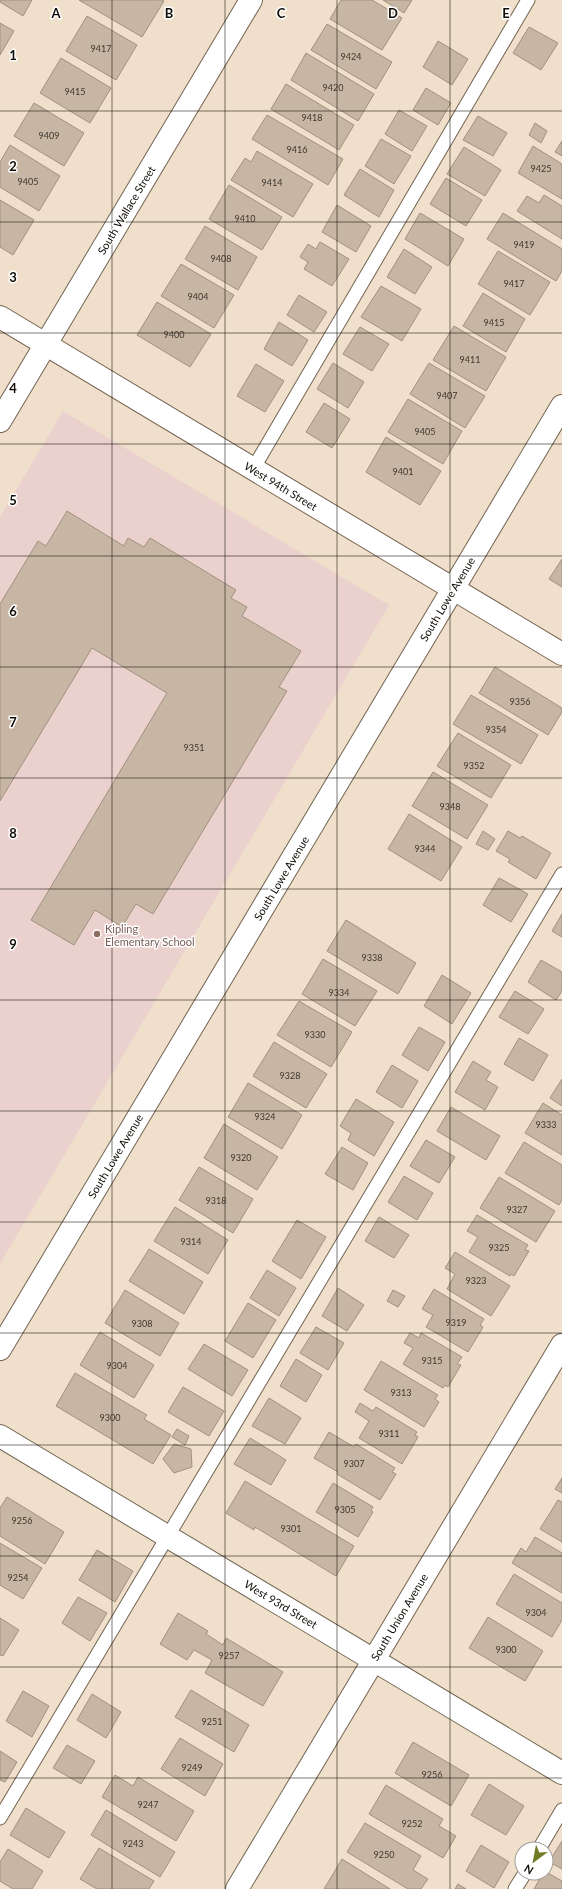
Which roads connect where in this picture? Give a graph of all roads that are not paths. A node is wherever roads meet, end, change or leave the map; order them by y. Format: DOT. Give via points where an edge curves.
graph roads {
  1 [pos="251,0"];
  2 [pos="528,0"];
  3 [pos="0,317"];
  4 [pos="45,345"];
  5 [pos="562,406"];
  6 [pos="0,421"];
  7 [pos="253,469"];
  8 [pos="453,589"];
  9 [pos="562,654"];
  10 [pos="562,874"];
  11 [pos="562,1345"];
  12 [pos="0,1349"];
  13 [pos="0,1436"];
  14 [pos="168,1537"];
  15 [pos="374,1660"];
  16 [pos="562,1773"];
  17 [pos="562,1810"];
  18 [pos="0,1818"];
  19 [pos="544,1841"];
  20 [pos="237,1889"];
  1 -- 4 [label="street, South Wallace Street"];
  2 -- 7 [label="lane"];
  3 -- 4 [label="street, West 94th Street"];
  4 -- 6 [label="street, South Wallace Street"];
  4 -- 7 [label="street, West 94th Street"];
  5 -- 8 [label="street, South Lowe Avenue"];
  7 -- 8 [label="street, West 94th Street"];
  8 -- 9 [label="street, West 94th Street"];
  8 -- 12 [label="street, South Lowe Avenue"];
  10 -- 14 [label="lane"];
  11 -- 15 [label="street, South Union Avenue"];
  13 -- 14 [label="street, West 93rd Street"];
  14 -- 15 [label="street, West 93rd Street"];
  14 -- 18 [label="lane"];
  15 -- 16 [label="street, West 93rd Street"];
  15 -- 20 [label="street, South Union Avenue"];
  17 -- 19 [label="lane"];
}
